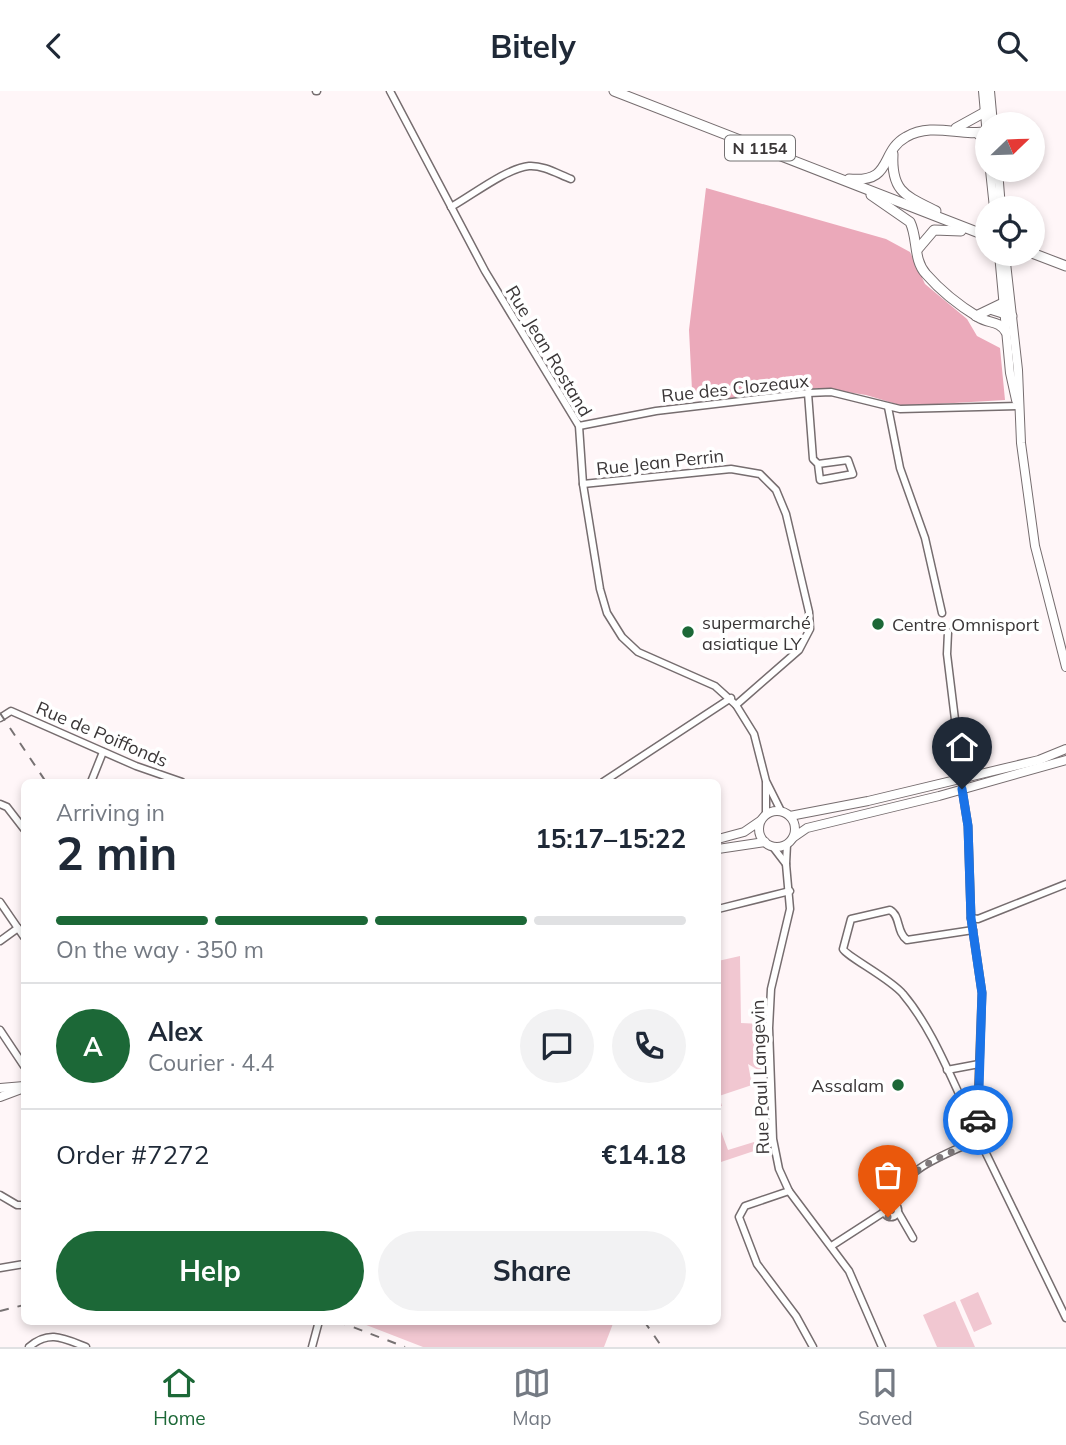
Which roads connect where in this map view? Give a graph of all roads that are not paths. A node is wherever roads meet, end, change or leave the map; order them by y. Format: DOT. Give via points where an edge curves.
graph roads {
  1 [pos="390,91"];
  2 [pos="614,91"];
  3 [pos="983,91"];
  4 [pos="990,91"];
  5 [pos="985,112"];
  6 [pos="988,112"];
  7 [pos="974,121"];
  8 [pos="954,129"];
  9 [pos="975,129"];
  10 [pos="893,152"];
  11 [pos="837,178"];
  12 [pos="571,179"];
  13 [pos="869,191"];
  14 [pos="451,207"];
  15 [pos="955,224"];
  16 [pos="974,231"];
  17 [pos="917,250"];
  18 [pos="1045,258"];
  19 [pos="1003,266"];
  20 [pos="1003,266"];
  21 [pos="1066,266"];
  22 [pos="1004,315"];
  23 [pos="976,316"];
  24 [pos="1006,333"];
  25 [pos="807,393"];
  26 [pos="888,407"];
  27 [pos="1018,407"];
  28 [pos="579,426"];
  29 [pos="818,464"];
  30 [pos="583,484"];
  31 [pos="942,613"];
  32 [pos="948,632"];
  33 [pos="1066,672"];
  34 [pos="730,698"];
  35 [pos="736,705"];
  36 [pos="0,718"];
  37 [pos="1066,749"];
  38 [pos="103,753"];
  39 [pos="1066,759"];
  40 [pos="962,777"];
  41 [pos="92,779"];
  42 [pos="174,779"];
  43 [pos="608,779"];
  44 [pos="766,781"];
  45 [pos="962,789"];
  46 [pos="0,804"];
  47 [pos="781,811"];
  48 [pos="790,816"];
  49 [pos="764,817"];
  50 [pos="21,824"];
  51 [pos="794,837"];
  52 [pos="721,838"];
  53 [pos="788,844"];
  54 [pos="769,845"];
  55 [pos="721,849"];
  56 [pos="786,864"];
  57 [pos="1066,884"];
  58 [pos="790,891"];
  59 [pos="0,902"];
  60 [pos="721,908"];
  61 [pos="971,918"];
  62 [pos="18,928"];
  63 [pos="973,930"];
  64 [pos="21,932"];
  65 [pos="0,941"];
  66 [pos="0,1030"];
  67 [pos="21,1062"];
  68 [pos="979,1064"];
  69 [pos="947,1070"];
  70 [pos="21,1087"];
  71 [pos="0,1088"];
  72 [pos="21,1088"];
  73 [pos="0,1097"];
  74 [pos="978,1100"];
  75 [pos="963,1106"];
  76 [pos="979,1137"];
  77 [pos="789,1191"];
  78 [pos="0,1195"];
  79 [pos="892,1203"];
  80 [pos="21,1205"];
  81 [pos="884,1212"];
  82 [pos="898,1212"];
  83 [pos="913,1238"];
  84 [pos="832,1245"];
  85 [pos="21,1264"];
  86 [pos="0,1268"];
  87 [pos="1066,1318"];
  88 [pos="318,1325"];
  89 [pos="29,1347"];
  90 [pos="86,1347"];
  91 [pos="312,1347"];
  92 [pos="813,1347"];
  93 [pos="882,1347"];
  1 -- 14 [label="street, Rue Jean Rostand"];
  2 -- 11 [label="main road, N 1154"];
  3 -- 5 [label="main road"];
  4 -- 6 [label="main road"];
  7 -- 8 [label="main road"];
  8 -- 9 [label="main road"];
  8 -- 10 [label="main road" via="908,135"];
  10 -- 11 [label="main road" via="878,175 863,180"];
  10 -- 15 [label="main road" via="893,174 901,191"];
  11 -- 13 [label="main road, N 1154"];
  12 -- 14 [label="street" via="539,167 519,168"];
  13 -- 15 [label="main road, N 1154"];
  13 -- 17 [label="main road" via="872,198 896,209 910,222"];
  14 -- 28 [label="street, Rue Jean Rostand"];
  15 -- 16 [label="main road, N 1154"];
  16 -- 17 [label="main road" via="934,230"];
  17 -- 23 [label="main road" via="926,275"];
  18 -- 21 [label="main road"];
  19 -- 22 [label="main road"];
  20 -- 22 [label="main road"];
  22 -- 23 [label="main road"];
  22 -- 23 [label="main road" via="993,310"];
  22 -- 24 [label="main road"];
  22 -- 27 [label="main road"];
  24 -- 27 [label="main road"];
  25 -- 26 [label="street, Rue des Clozeaux" via="831,392"];
  25 -- 28 [label="street, Rue des Clozeaux" via="656,411"];
  25 -- 29 [label="street" via="813,459"];
  26 -- 27 [label="street, Rue des Clozeaux"];
  26 -- 31 [label="street" via="900,468 925,538"];
  27 -- 33 [label="main road" via="1035,546"];
  28 -- 30 [label="street, Rue Jean Rostand"];
  29 -- 29 [label="street" via="824,481 853,474 848,460"];
  30 -- 34 [label="street, Rue Jean Rostand" via="600,589 615,627 638,652 715,686"];
  30 -- 35 [label="street, Rue Jean Perrin" via="731,469 760,474 779,493 810,629 799,650"];
  32 -- 40 [label="street"];
  34 -- 35 [label="street, Rue Jean Rostand"];
  34 -- 43 [label="street"];
  35 -- 44 [label="street, Rue Jean Rostand" via="754,734"];
  36 -- 38 [label="street, Rue de Poiffonds" via="11,711"];
  37 -- 40 [label="main road" via="1039,760"];
  38 -- 41 [label="street"];
  38 -- 42 [label="street, Rue de Poiffonds"];
  39 -- 45 [label="main road"];
  40 -- 48 [label="main road"];
  44 -- 47 [label="street, Rue Jean Rostand"];
  44 -- 49 [label="street, Rue Jean Rostand"];
  45 -- 51 [label="main road" via="807,828"];
  45 -- 61 [label="street"];
  46 -- 50 [label="street"];
  47 -- 48 [label="main road"];
  47 -- 49 [label="main road"];
  48 -- 51 [label="main road"];
  49 -- 52 [label="main road" via="744,832"];
  49 -- 54 [label="main road" via="759,828"];
  51 -- 53 [label="main road"];
  53 -- 54 [label="main road"];
  53 -- 56 [label="street, Rue Paul Langevin"];
  54 -- 55 [label="main road"];
  54 -- 56 [label="street, Rue Paul Langevin"];
  56 -- 58 [label="street, Rue Paul Langevin"];
  57 -- 61 [label="street"];
  58 -- 60 [label="street"];
  58 -- 77 [label="street, Rue Paul Langevin" via="771,989 769,1028 774,1139 779,1169"];
  59 -- 62 [label="street"];
  61 -- 63 [label="street"];
  62 -- 64 [label="street"];
  62 -- 65 [label="street"];
  63 -- 68 [label="street" via="982,993"];
  63 -- 69 [label="street" via="907,940 890,910 853,918 846,928 844,954 873,968 900,990"];
  66 -- 67 [label="street"];
  68 -- 69 [label="street"];
  68 -- 74 [label="street"];
  69 -- 75 [label="street"];
  70 -- 71 [label="main road"];
  72 -- 73 [label="main road"];
  74 -- 75 [label="street"];
  74 -- 76 [label="street"];
  75 -- 76 [label="street"];
  76 -- 79 [label="street" via="915,1171 897,1189"];
  76 -- 87 [label="street"];
  77 -- 84 [label="street, Rue Paul Langevin"];
  77 -- 92 [label="street" via="745,1206 739,1217 757,1263"];
  78 -- 80 [label="street"];
  79 -- 81 [label="street"];
  79 -- 82 [label="street"];
  81 -- 82 [label="street" via="890,1217"];
  81 -- 84 [label="street"];
  82 -- 83 [label="street"];
  84 -- 93 [label="street, Rue Paul Langevin" via="849,1271"];
  85 -- 86 [label="street"];
  88 -- 91 [label="street"];
  89 -- 90 [label="street" via="57,1335"];
}
